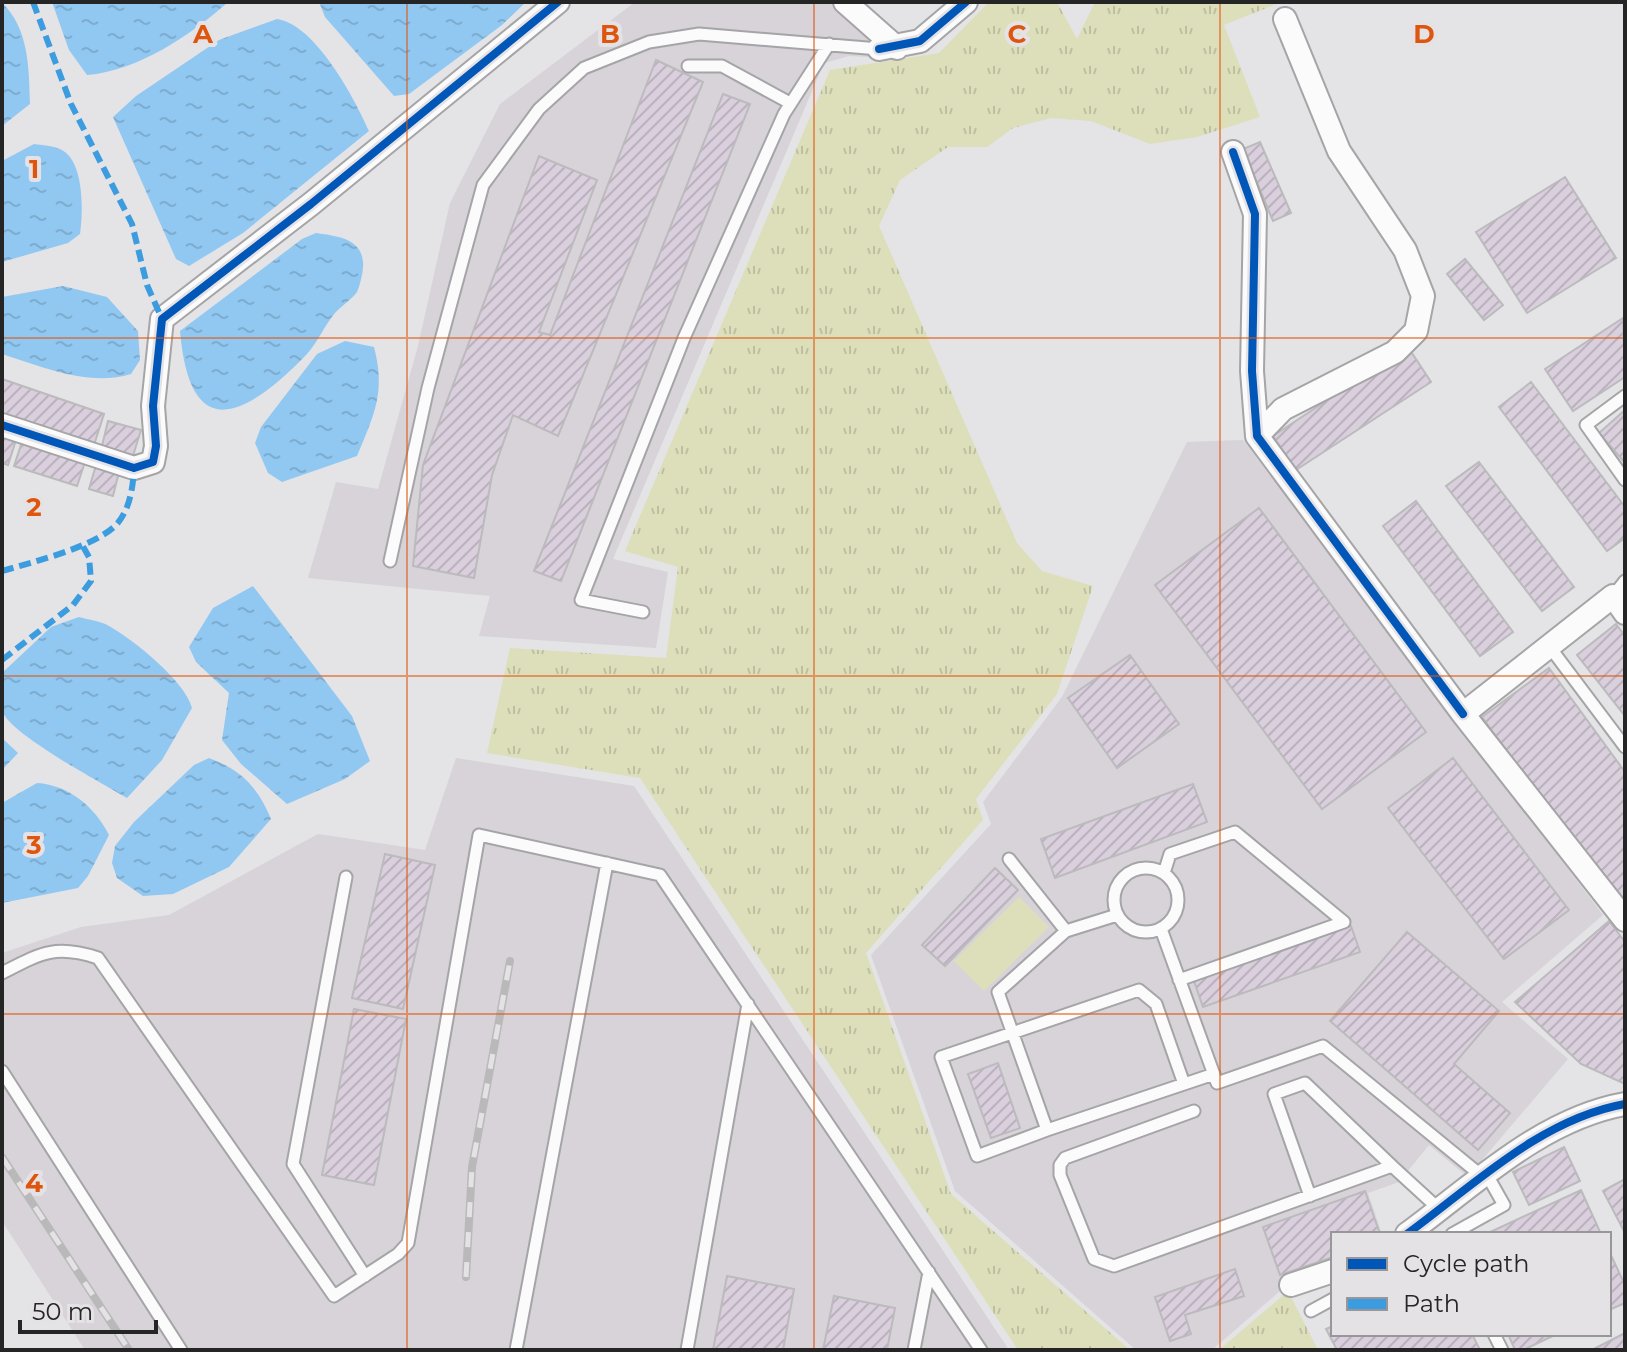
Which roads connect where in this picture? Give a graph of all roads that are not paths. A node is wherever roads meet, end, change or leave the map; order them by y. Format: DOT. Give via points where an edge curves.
graph roads {
  1 [pos="558,2"];
  2 [pos="845,2"];
  3 [pos="966,2"];
  4 [pos="1285,19"];
  5 [pos="829,44"];
  6 [pos="888,49"];
  7 [pos="688,66"];
  8 [pos="790,103"];
  9 [pos="1233,152"];
  10 [pos="1625,396"];
  11 [pos="2,425"];
  12 [pos="1257,436"];
  13 [pos="1625,480"];
  14 [pos="390,561"];
  15 [pos="1621,597"];
  16 [pos="643,612"];
  17 [pos="1549,646"];
  18 [pos="1463,714"];
  19 [pos="1625,747"];
  20 [pos="1009,859"];
  21 [pos="607,863"];
  22 [pos="1164,873"];
  23 [pos="346,877"];
  24 [pos="1117,915"];
  25 [pos="1625,920"];
  26 [pos="1161,929"];
  27 [pos="1066,931"];
  28 [pos="2,973"];
  29 [pos="1179,980"];
  30 [pos="748,1004"];
  31 [pos="1012,1031"];
  32 [pos="2,1071"];
  33 [pos="1214,1074"];
  34 [pos="1184,1084"];
  35 [pos="1625,1104"];
  36 [pos="1194,1111"];
  37 [pos="1047,1130"];
  38 [pos="1392,1166"];
  39 [pos="1486,1176"];
  40 [pos="1310,1196"];
  41 [pos="1440,1210"];
  42 [pos="1410,1232"];
  43 [pos="1456,1232"];
  44 [pos="929,1272"];
  45 [pos="1331,1272"];
  46 [pos="365,1276"];
  47 [pos="1291,1285"];
  48 [pos="1331,1300"];
  49 [pos="1311,1311"];
  50 [pos="181,1350"];
  51 [pos="516,1350"];
  52 [pos="687,1350"];
  53 [pos="914,1350"];
  54 [pos="981,1350"];
  1 -- 11 [label="street" via="162,319 153,462 134,468"];
  2 -- 6 [label="street"];
  3 -- 6 [label="street" via="920,41"];
  4 -- 12 [label="street" via="1339,151 1405,250 1423,296 1416,331 1395,352 1283,409"];
  5 -- 6 [label="lane"];
  5 -- 8 [label="lane"];
  5 -- 14 [label="lane" via="699,34 649,42 584,68 539,109 483,185 428,388"];
  7 -- 8 [label="lane" via="722,66"];
  8 -- 16 [label="lane" via="684,338 581,600"];
  9 -- 12 [label="street" via="1255,214 1252,371"];
  10 -- 13 [label="lane" via="1586,425"];
  12 -- 18 [label="street"];
  15 -- 17 [label="street"];
  17 -- 18 [label="street"];
  17 -- 19 [label="lane"];
  18 -- 25 [label="street"];
  20 -- 27 [label="lane"];
  21 -- 30 [label="lane" via="660,875"];
  21 -- 46 [label="lane" via="479,835 408,1243"];
  21 -- 51 [label="lane"];
  22 -- 24 [label="lane" via="1148,868 1131,871 1113,898"];
  22 -- 26 [label="lane" via="1175,885 1178,902 1173,918"];
  22 -- 29 [label="lane" via="1170,854 1235,832 1344,922"];
  23 -- 46 [label="lane" via="293,1164"];
  24 -- 26 [label="lane" via="1128,927 1144,932"];
  24 -- 27 [label="lane"];
  26 -- 29 [label="lane"];
  27 -- 31 [label="lane" via="998,992"];
  28 -- 46 [label="lane" via="36,955 69,949 98,958 334,1296"];
  29 -- 33 [label="lane"];
  30 -- 44 [label="lane"];
  30 -- 52 [label="lane"];
  31 -- 34 [label="lane" via="1130,991 1146,992 1156,1004"];
  31 -- 37 [label="lane"];
  31 -- 37 [label="lane" via="941,1057 977,1156"];
  32 -- 50 [label="lane"];
  33 -- 34 [label="lane"];
  33 -- 39 [label="lane" via="1217,1083 1323,1046"];
  34 -- 37 [label="lane"];
  35 -- 39 [label="street" via="1592,1110 1551,1129"];
  36 -- 40 [label="lane" via="1065,1158 1060,1175 1094,1259 1114,1266"];
  38 -- 40 [label="lane"];
  38 -- 40 [label="lane" via="1305,1083 1274,1094"];
  38 -- 41 [label="lane"];
  39 -- 41 [label="street"];
  39 -- 43 [label="lane" via="1504,1205"];
  41 -- 42 [label="street"];
  44 -- 53 [label="lane"];
  44 -- 54 [label="lane"];
  45 -- 47 [label="street"];
  48 -- 49 [label="lane"];
}
